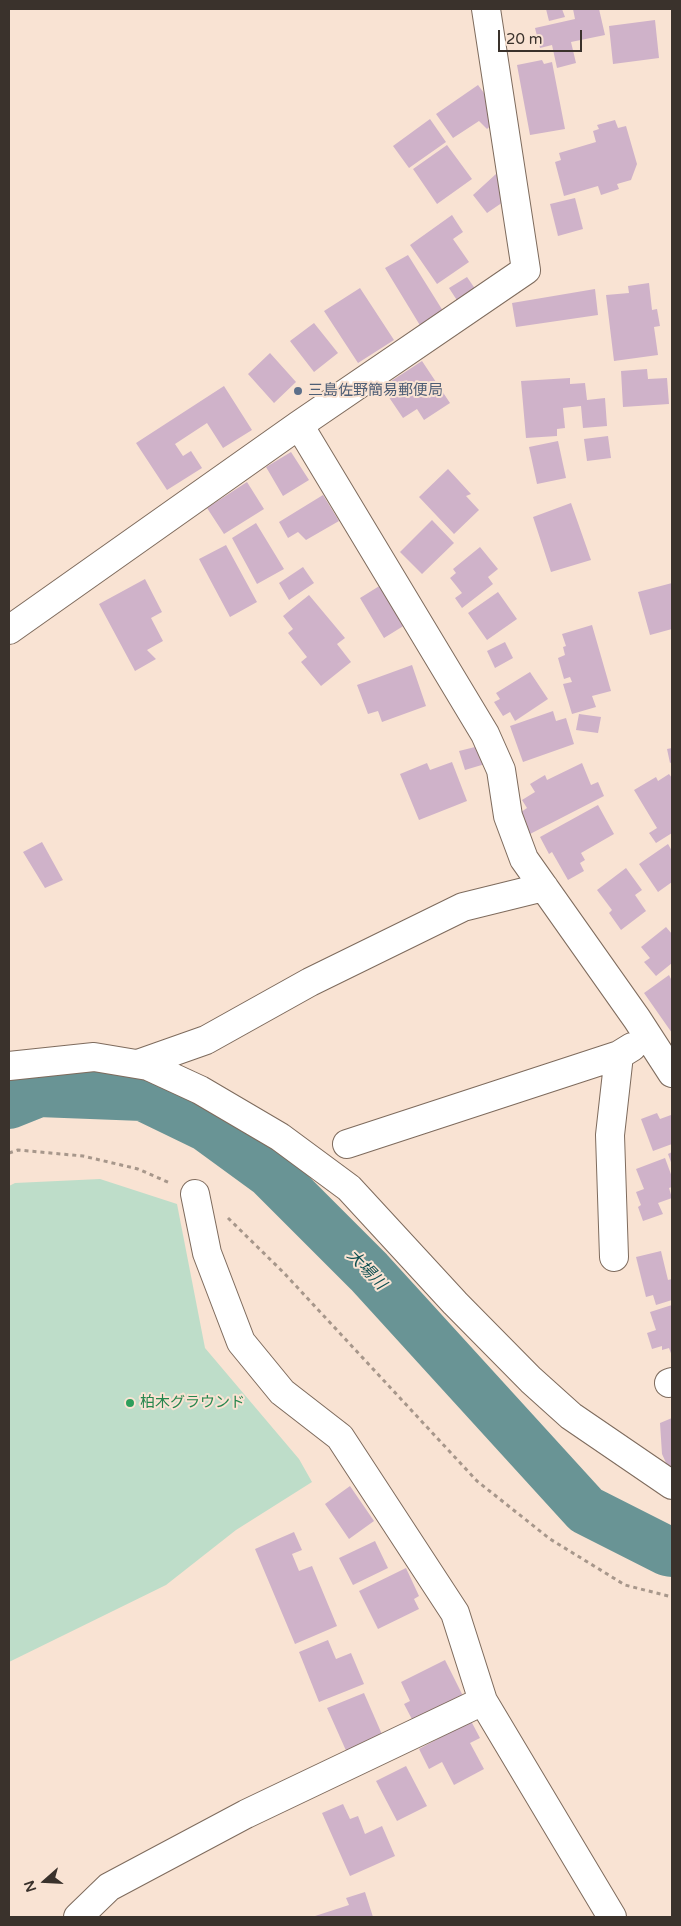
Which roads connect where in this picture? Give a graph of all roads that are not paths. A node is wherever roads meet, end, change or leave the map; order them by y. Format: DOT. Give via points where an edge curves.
graph roads {
  1 [pos="486,9"];
  2 [pos="299,424"];
  3 [pos="9,630"];
  4 [pos="544,887"];
  5 [pos="648,1037"];
  6 [pos="619,1055"];
  7 [pos="138,1064"];
  8 [pos="9,1066"];
  9 [pos="672,1073"];
  10 [pos="347,1144"];
  11 [pos="195,1194"];
  12 [pos="614,1257"];
  13 [pos="672,1485"];
  14 [pos="483,1701"];
  15 [pos="78,1917"];
  16 [pos="612,1917"];
  1 -- 2 [label="street" via="526,270"];
  2 -- 3 [label="street"];
  2 -- 4 [label="street" via="485,734 501,770 508,816 524,858"];
  4 -- 5 [label="street"];
  4 -- 7 [label="street" via="463,907 310,982 206,1040"];
  5 -- 6 [label="street"];
  5 -- 9 [label="street"];
  6 -- 10 [label="street"];
  6 -- 12 [label="street" via="610,1135"];
  7 -- 8 [label="street" via="94,1057"];
  7 -- 13 [label="street" via="200,1090 280,1137 349,1188 531,1380 571,1416"];
  11 -- 14 [label="street" via="206,1254 240,1342 282,1392 340,1437 455,1613"];
  14 -- 15 [label="street" via="246,1814 108,1886"];
  14 -- 16 [label="street"];
}
